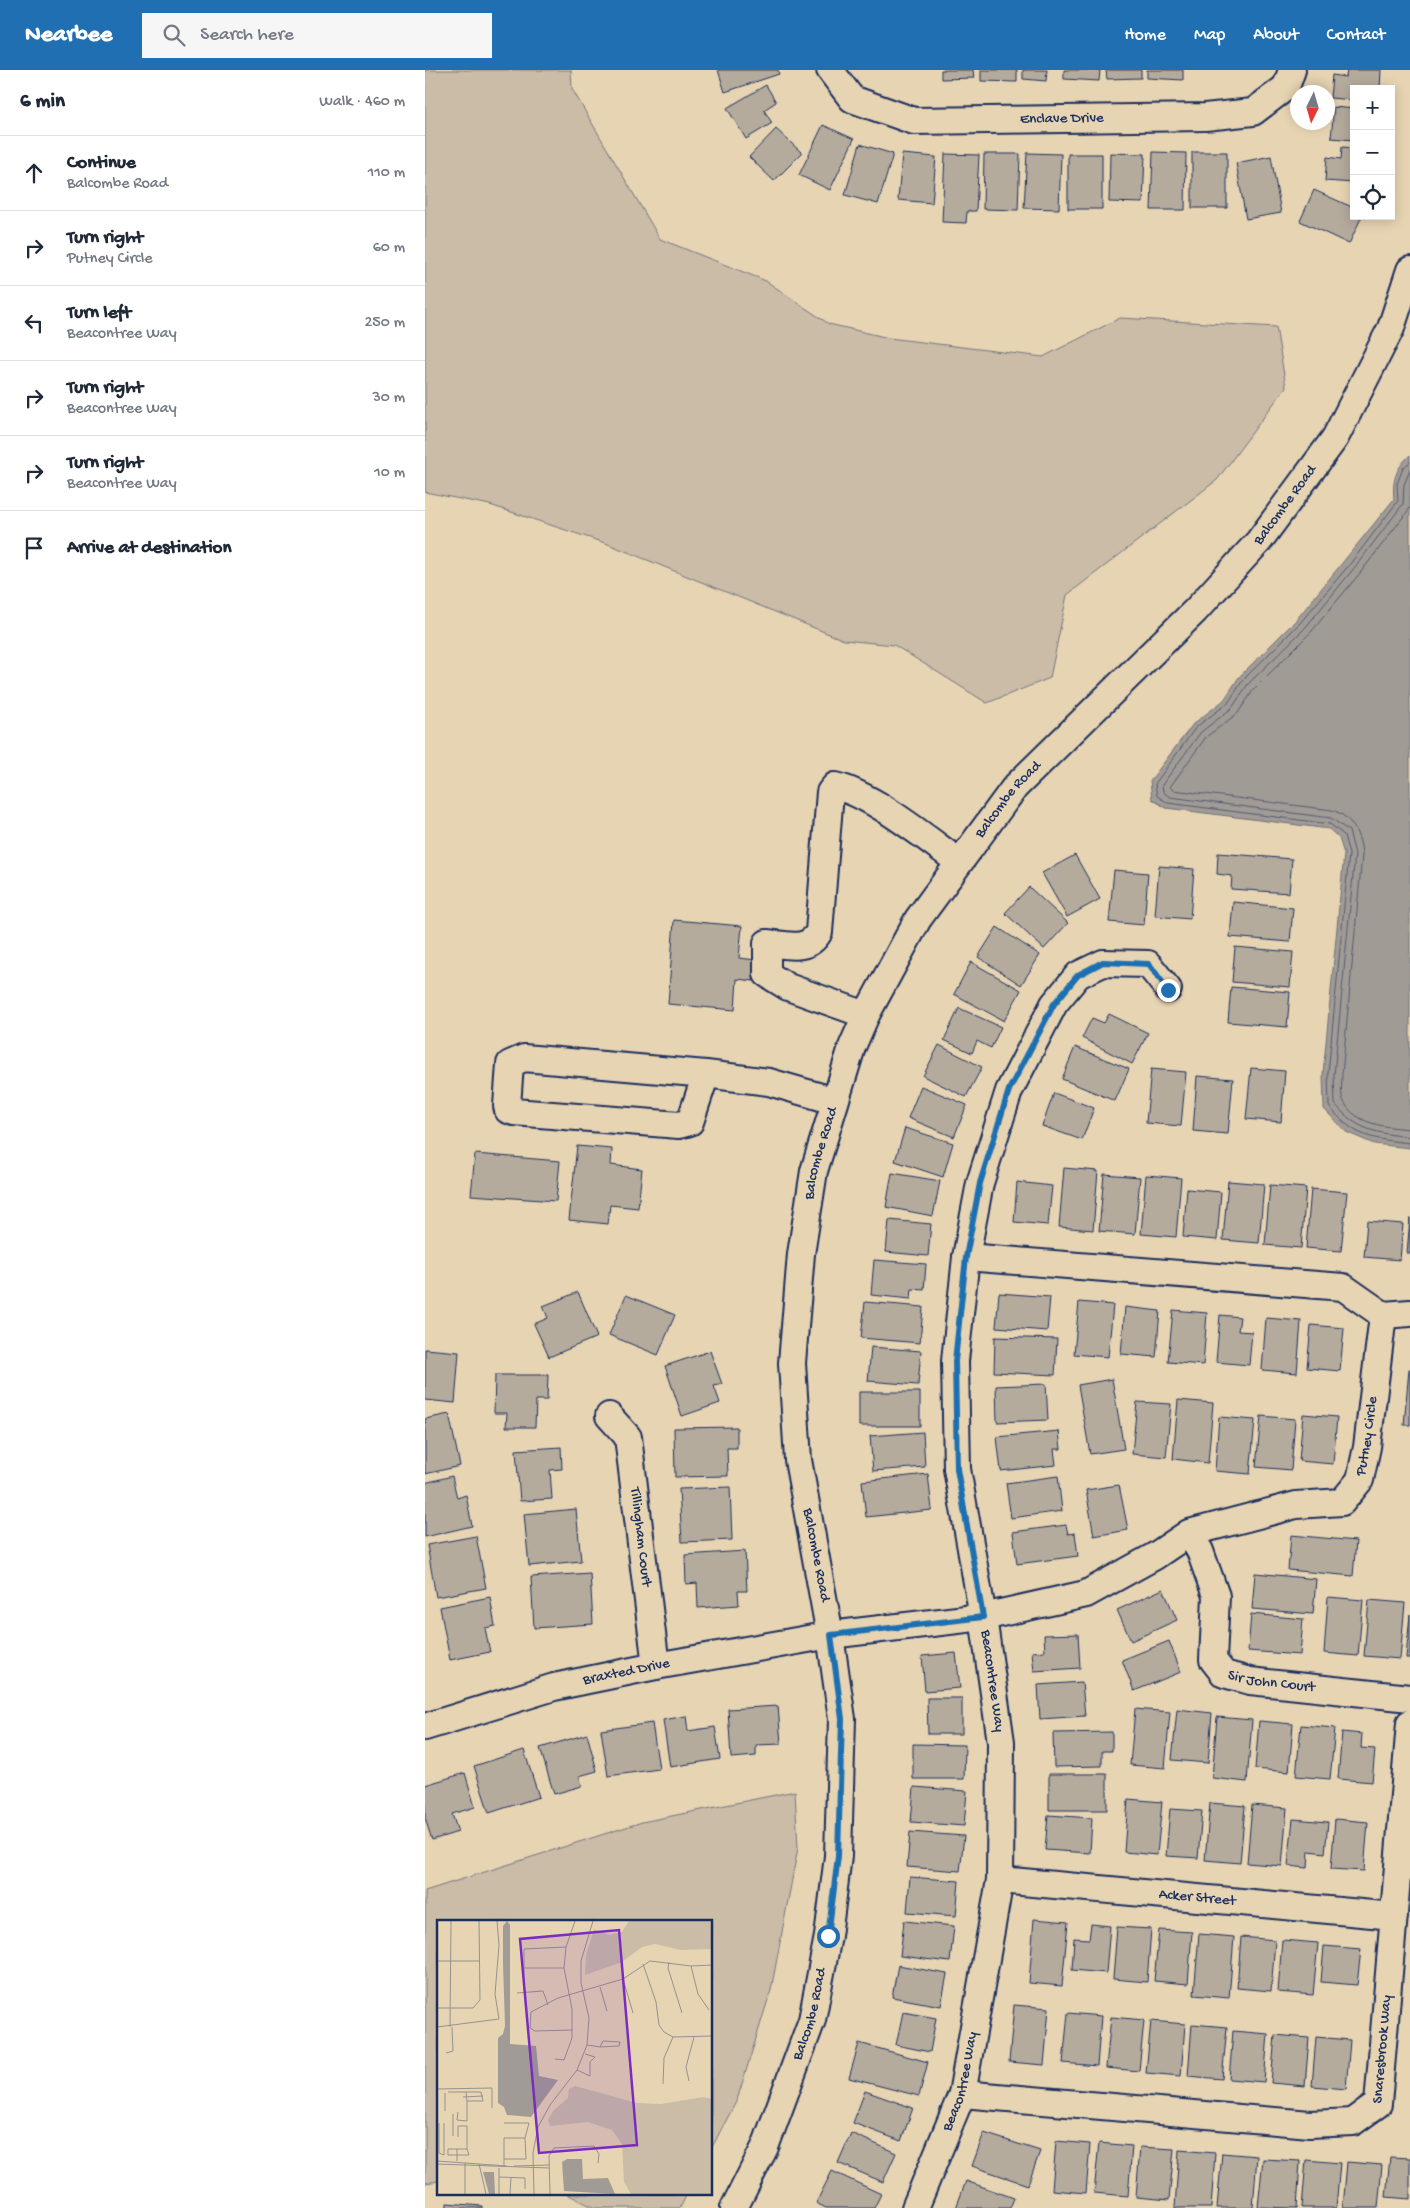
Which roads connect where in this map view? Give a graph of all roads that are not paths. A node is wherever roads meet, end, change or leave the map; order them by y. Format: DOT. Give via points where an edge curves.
graph roads {
  1 [pos="830,70"];
  2 [pos="1293,70"];
  3 [pos="1410,270"];
  4 [pos="959,862"];
  5 [pos="1168,990"];
  6 [pos="866,1015"];
  7 [pos="706,1074"];
  8 [pos="835,1100"];
  9 [pos="966,1257"];
  10 [pos="1410,1313"];
  11 [pos="1383,1315"];
  12 [pos="609,1416"];
  13 [pos="1189,1533"];
  14 [pos="983,1617"];
  15 [pos="831,1635"];
  16 [pos="656,1666"];
  17 [pos="1410,1698"];
  18 [pos="1410,1723"];
  19 [pos="425,1727"];
  20 [pos="1000,1880"];
  21 [pos="1394,1916"];
  22 [pos="962,2094"];
  23 [pos="734,2208"];
  24 [pos="915,2208"];
  1 -- 2 [label="street, Enclave Drive" via="853,99 913,121 1205,117 1253,112 1286,87"];
  3 -- 4 [label="street, Balcombe Road" via="1391,328 1335,438 1259,541 1195,611 1015,787"];
  4 -- 6 [label="street, Balcombe Road" via="918,919"];
  4 -- 6 [label="street" via="850,789 835,786 830,792 819,932 814,942 802,946 767,943 767,974 788,987"];
  5 -- 9 [label="street, Beacontree Way" via="1149,964 1103,962 1078,975 1054,1004 1009,1090 980,1183"];
  6 -- 8 [label="street, Balcombe Road"];
  7 -- 7 [label="street" via="524,1058 510,1064 507,1106 514,1112 679,1126 690,1122 694,1115"];
  7 -- 8 [label="street" via="769,1082"];
  8 -- 15 [label="street, Balcombe Road" via="814,1171 801,1254 793,1363 798,1460"];
  9 -- 11 [label="street" via="1343,1287"];
  9 -- 14 [label="street, Beacontree Way" via="955,1361 957,1469"];
  10 -- 11 [label="street"];
  11 -- 13 [label="street, Putney Circle" via="1360,1480 1342,1502 1296,1504"];
  12 -- 16 [label="street, Tillingham Court" via="628,1437"];
  13 -- 14 [label="street, Putney Circle" via="1086,1594"];
  13 -- 17 [label="street, Sir John Court" via="1200,1550 1216,1596 1213,1660 1224,1674 1249,1681"];
  14 -- 15 [label="street, Putney Circle"];
  14 -- 20 [label="street, Beacontree Way" via="1001,1742"];
  15 -- 16 [label="street, Braxted Drive"];
  15 -- 23 [label="street, Balcombe Road" via="842,1719 838,1856 828,1936 812,2020 765,2147"];
  16 -- 19 [label="street, Braxted Drive" via="554,1687"];
  18 -- 21 [label="street, Snaresbrook Way"];
  20 -- 21 [label="street, Acker Street"];
  20 -- 22 [label="street, Beacontree Way"];
  21 -- 22 [label="street, Snaresbrook Way" via="1378,2104 1353,2122 1310,2124"];
  22 -- 24 [label="street, Beacontree Way"];
}
